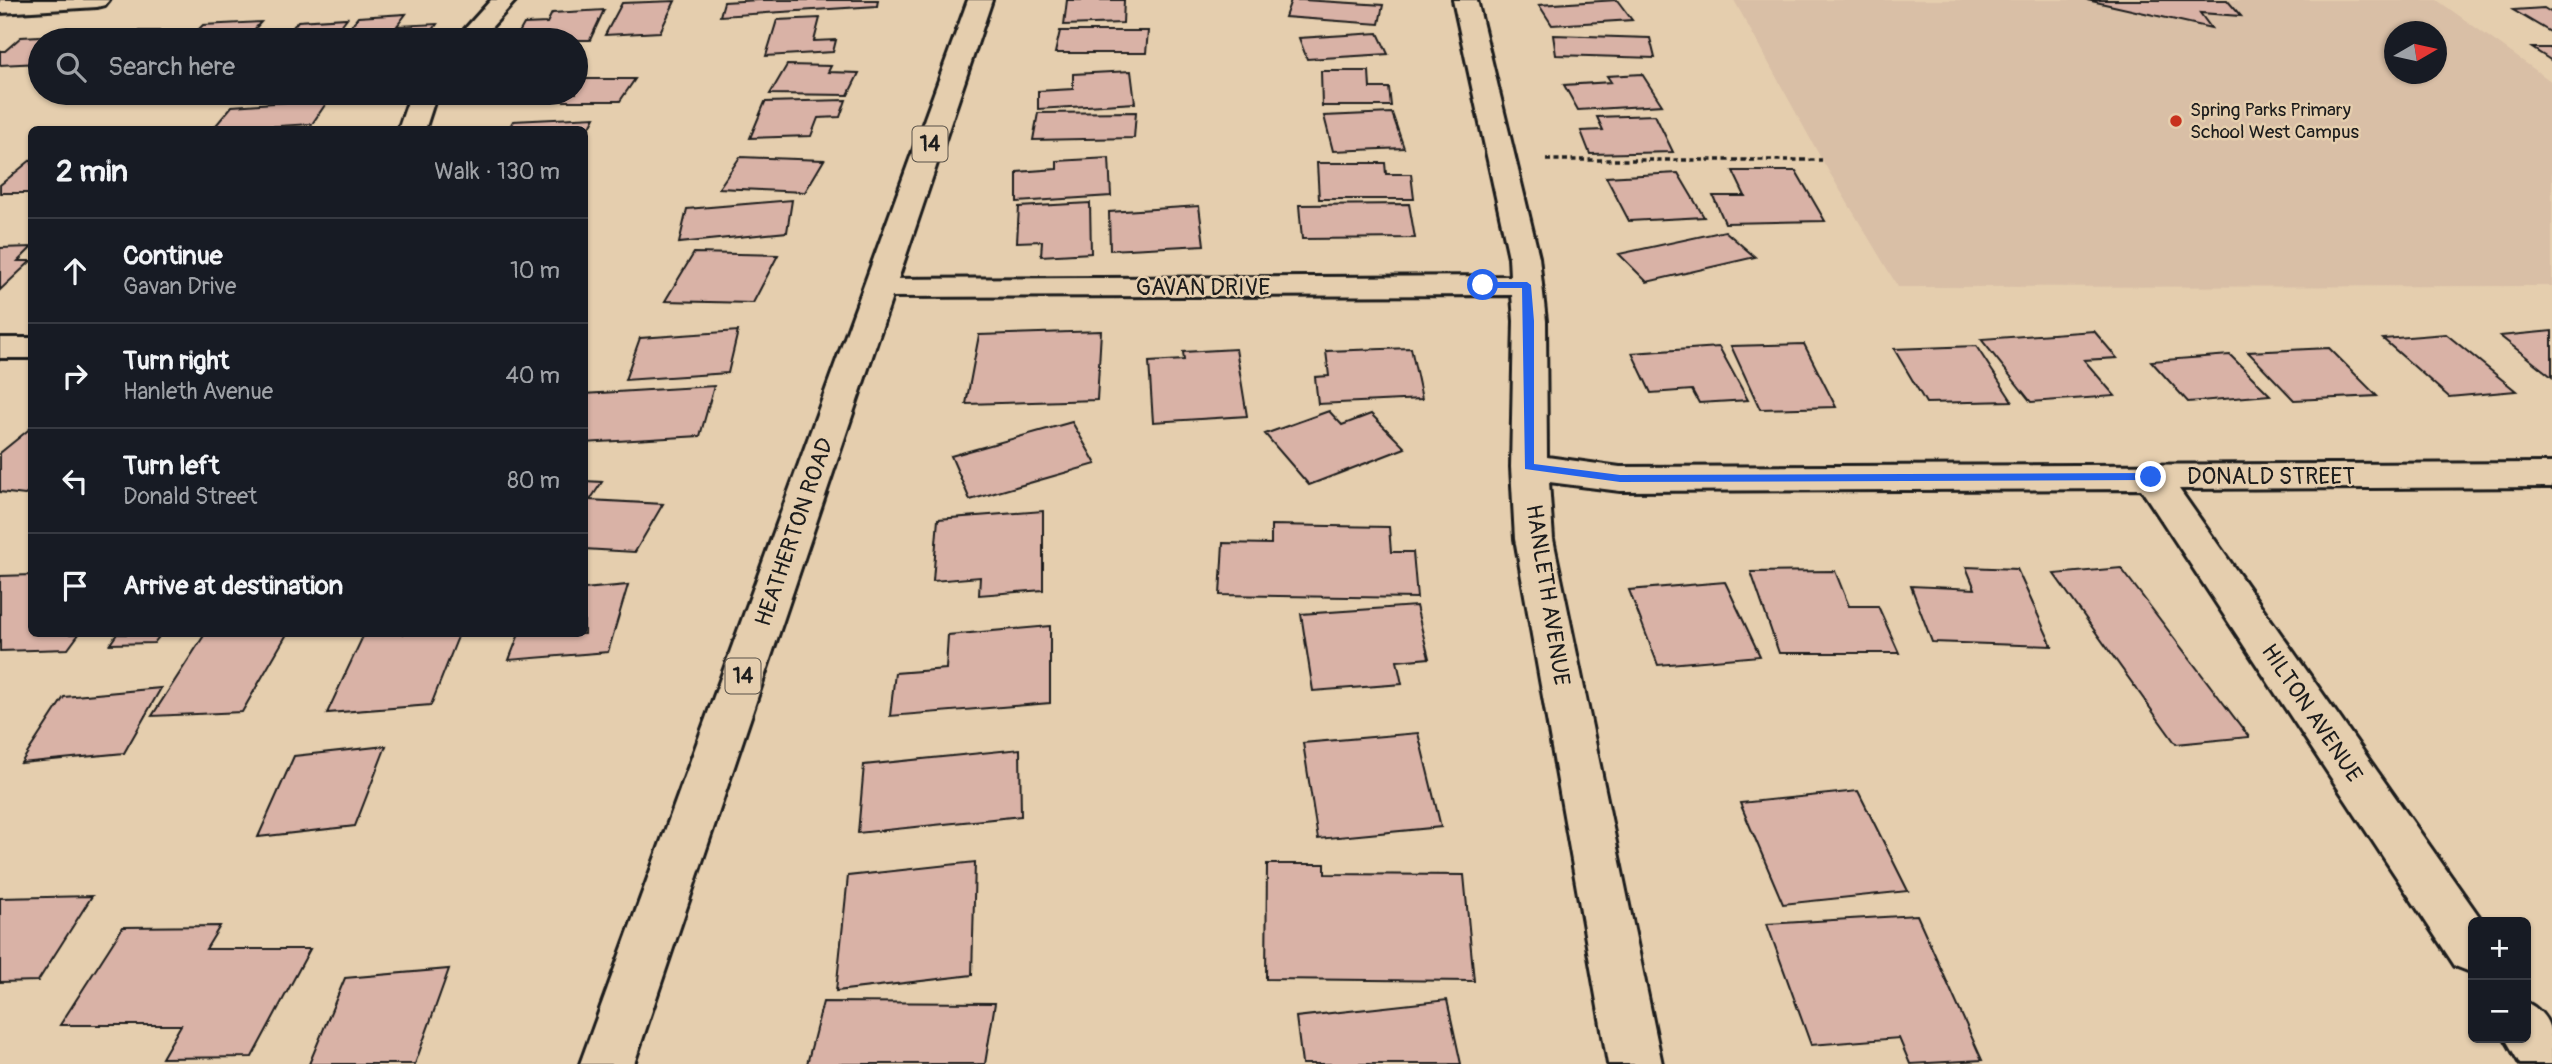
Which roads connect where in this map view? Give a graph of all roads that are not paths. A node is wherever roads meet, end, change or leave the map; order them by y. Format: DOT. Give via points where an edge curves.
graph roads {
  1 [pos="97,0"];
  2 [pos="504,0"];
  3 [pos="980,0"];
  4 [pos="1465,0"];
  5 [pos="0,6"];
  6 [pos="478,28"];
  7 [pos="420,105"];
  8 [pos="412,126"];
  9 [pos="1527,285"];
  10 [pos="880,288"];
  11 [pos="0,348"];
  12 [pos="28,348"];
  13 [pos="1529,467"];
  14 [pos="2552,475"];
  15 [pos="2151,477"];
  16 [pos="2468,943"];
  17 [pos="2531,1034"];
  18 [pos="607,1064"];
  19 [pos="1635,1064"];
  20 [pos="2551,1064"];
  1 -- 5 [label="street"];
  2 -- 6 [label="street"];
  3 -- 10 [label="street, HEATHERTON ROAD / 14"];
  4 -- 9 [label="street, HANLETH AVENUE"];
  7 -- 8 [label="street"];
  9 -- 10 [label="street, GAVAN DRIVE"];
  9 -- 13 [label="street, HANLETH AVENUE"];
  10 -- 18 [label="street, HEATHERTON ROAD / 14"];
  11 -- 12 [label="street"];
  13 -- 15 [label="street, DONALD STREET" via="1620,479"];
  13 -- 19 [label="street, HANLETH AVENUE" via="1534,539"];
  14 -- 15 [label="street, DONALD STREET"];
  15 -- 16 [label="street, HILTON AVENUE"];
  17 -- 20 [label="street"];
}
